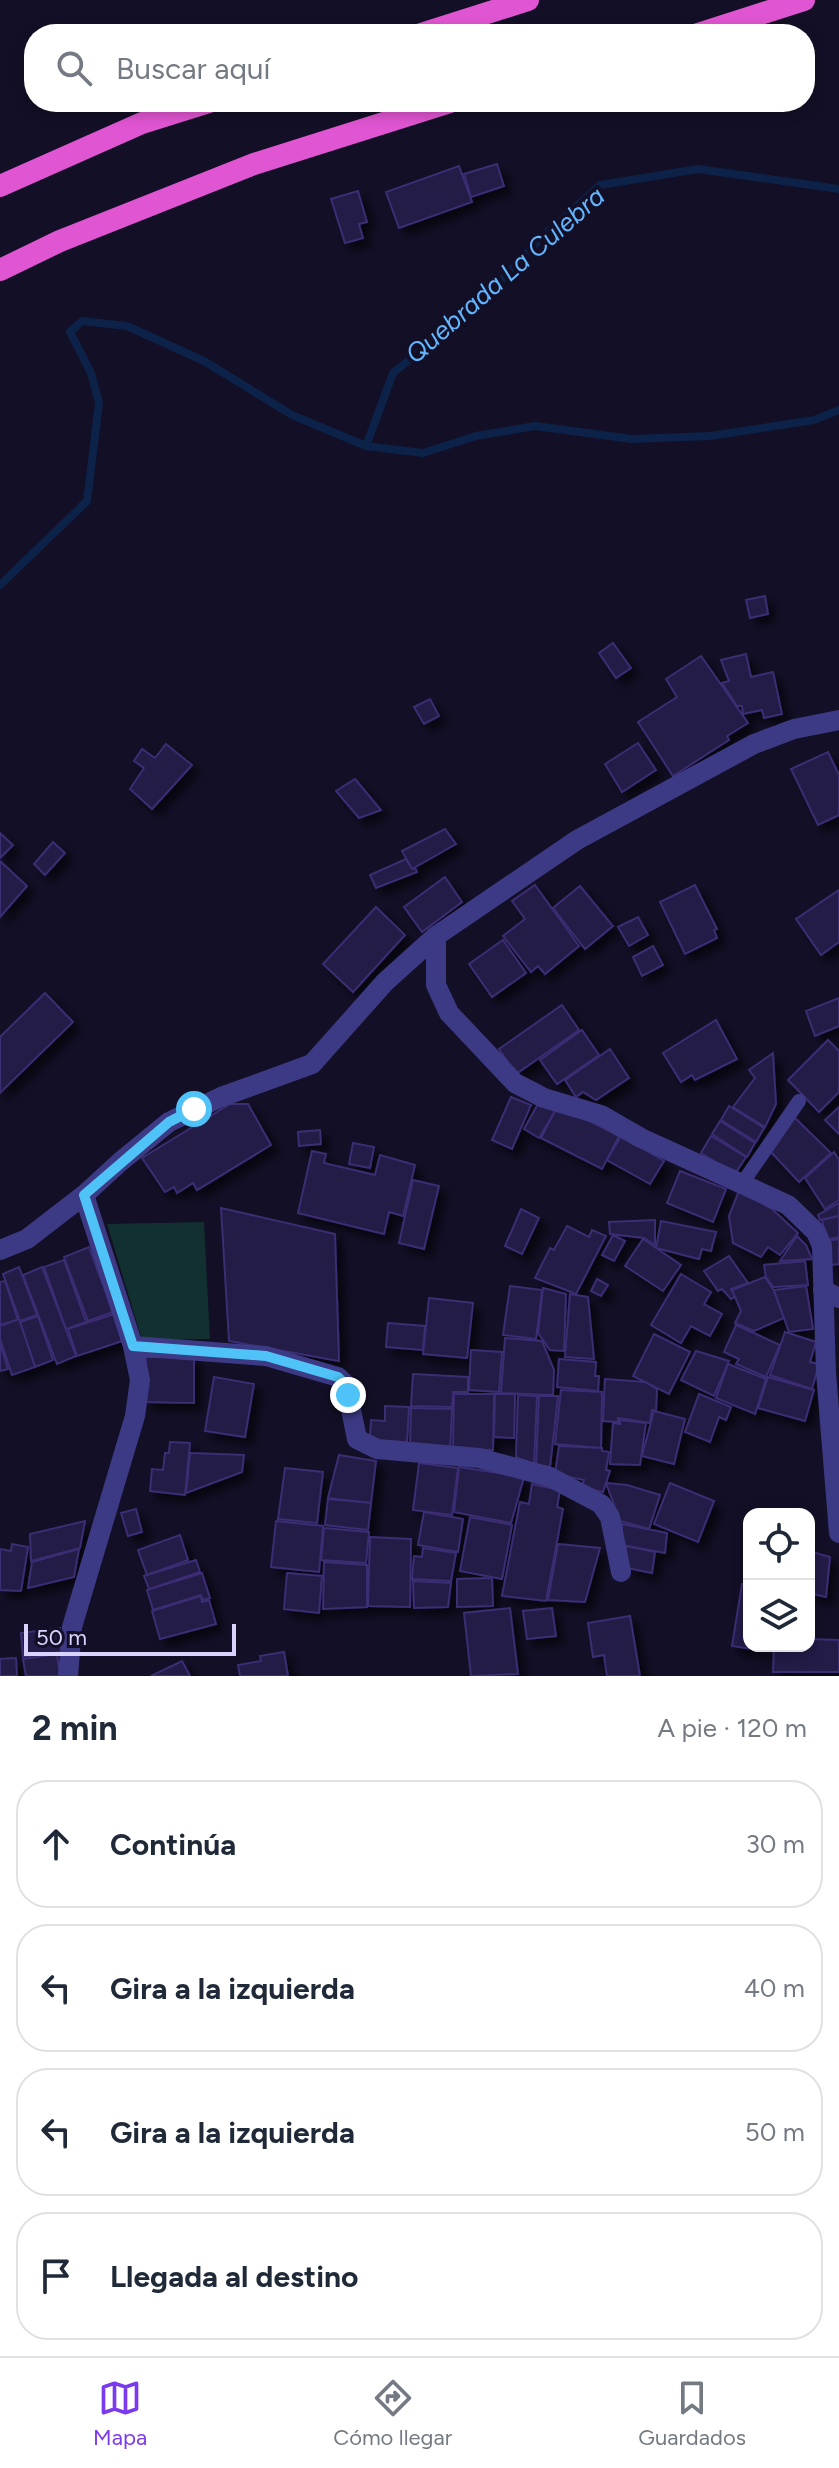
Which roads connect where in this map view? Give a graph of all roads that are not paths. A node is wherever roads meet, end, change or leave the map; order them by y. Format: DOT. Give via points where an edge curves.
graph roads {
  1 [pos="528,0"];
  2 [pos="804,0"];
  3 [pos="452,24"];
  4 [pos="729,24"];
  5 [pos="177,112"];
  6 [pos="418,112"];
  7 [pos="0,186"];
  8 [pos="0,270"];
  9 [pos="839,720"];
  10 [pos="436,936"];
  11 [pos="799,1101"];
  12 [pos="741,1185"];
  13 [pos="84,1195"];
  14 [pos="0,1250"];
  15 [pos="831,1294"];
  16 [pos="133,1346"];
  17 [pos="839,1533"];
  18 [pos="621,1572"];
  19 [pos="68,1676"];
  1 -- 3 [label="highway"];
  2 -- 4 [label="highway"];
  5 -- 7 [label="highway"];
  6 -- 8 [label="highway" via="254,164"];
  9 -- 10 [label="street" via="754,744 577,840"];
  10 -- 12 [label="street" via="436,985 449,1013 515,1083 601,1115"];
  10 -- 13 [label="street" via="385,982 312,1064 182,1114"];
  11 -- 12 [label="lane"];
  12 -- 15 [label="street" via="788,1205 816,1232"];
  13 -- 14 [label="street" via="27,1239"];
  13 -- 16 [label="street"];
  15 -- 17 [label="street" via="826,1373"];
  16 -- 18 [label="street" via="266,1356 338,1377 346,1385 357,1439 367,1445 479,1458 550,1477 601,1504 610,1517"];
  16 -- 19 [label="street" via="140,1380 135,1416 72,1627"];
}
